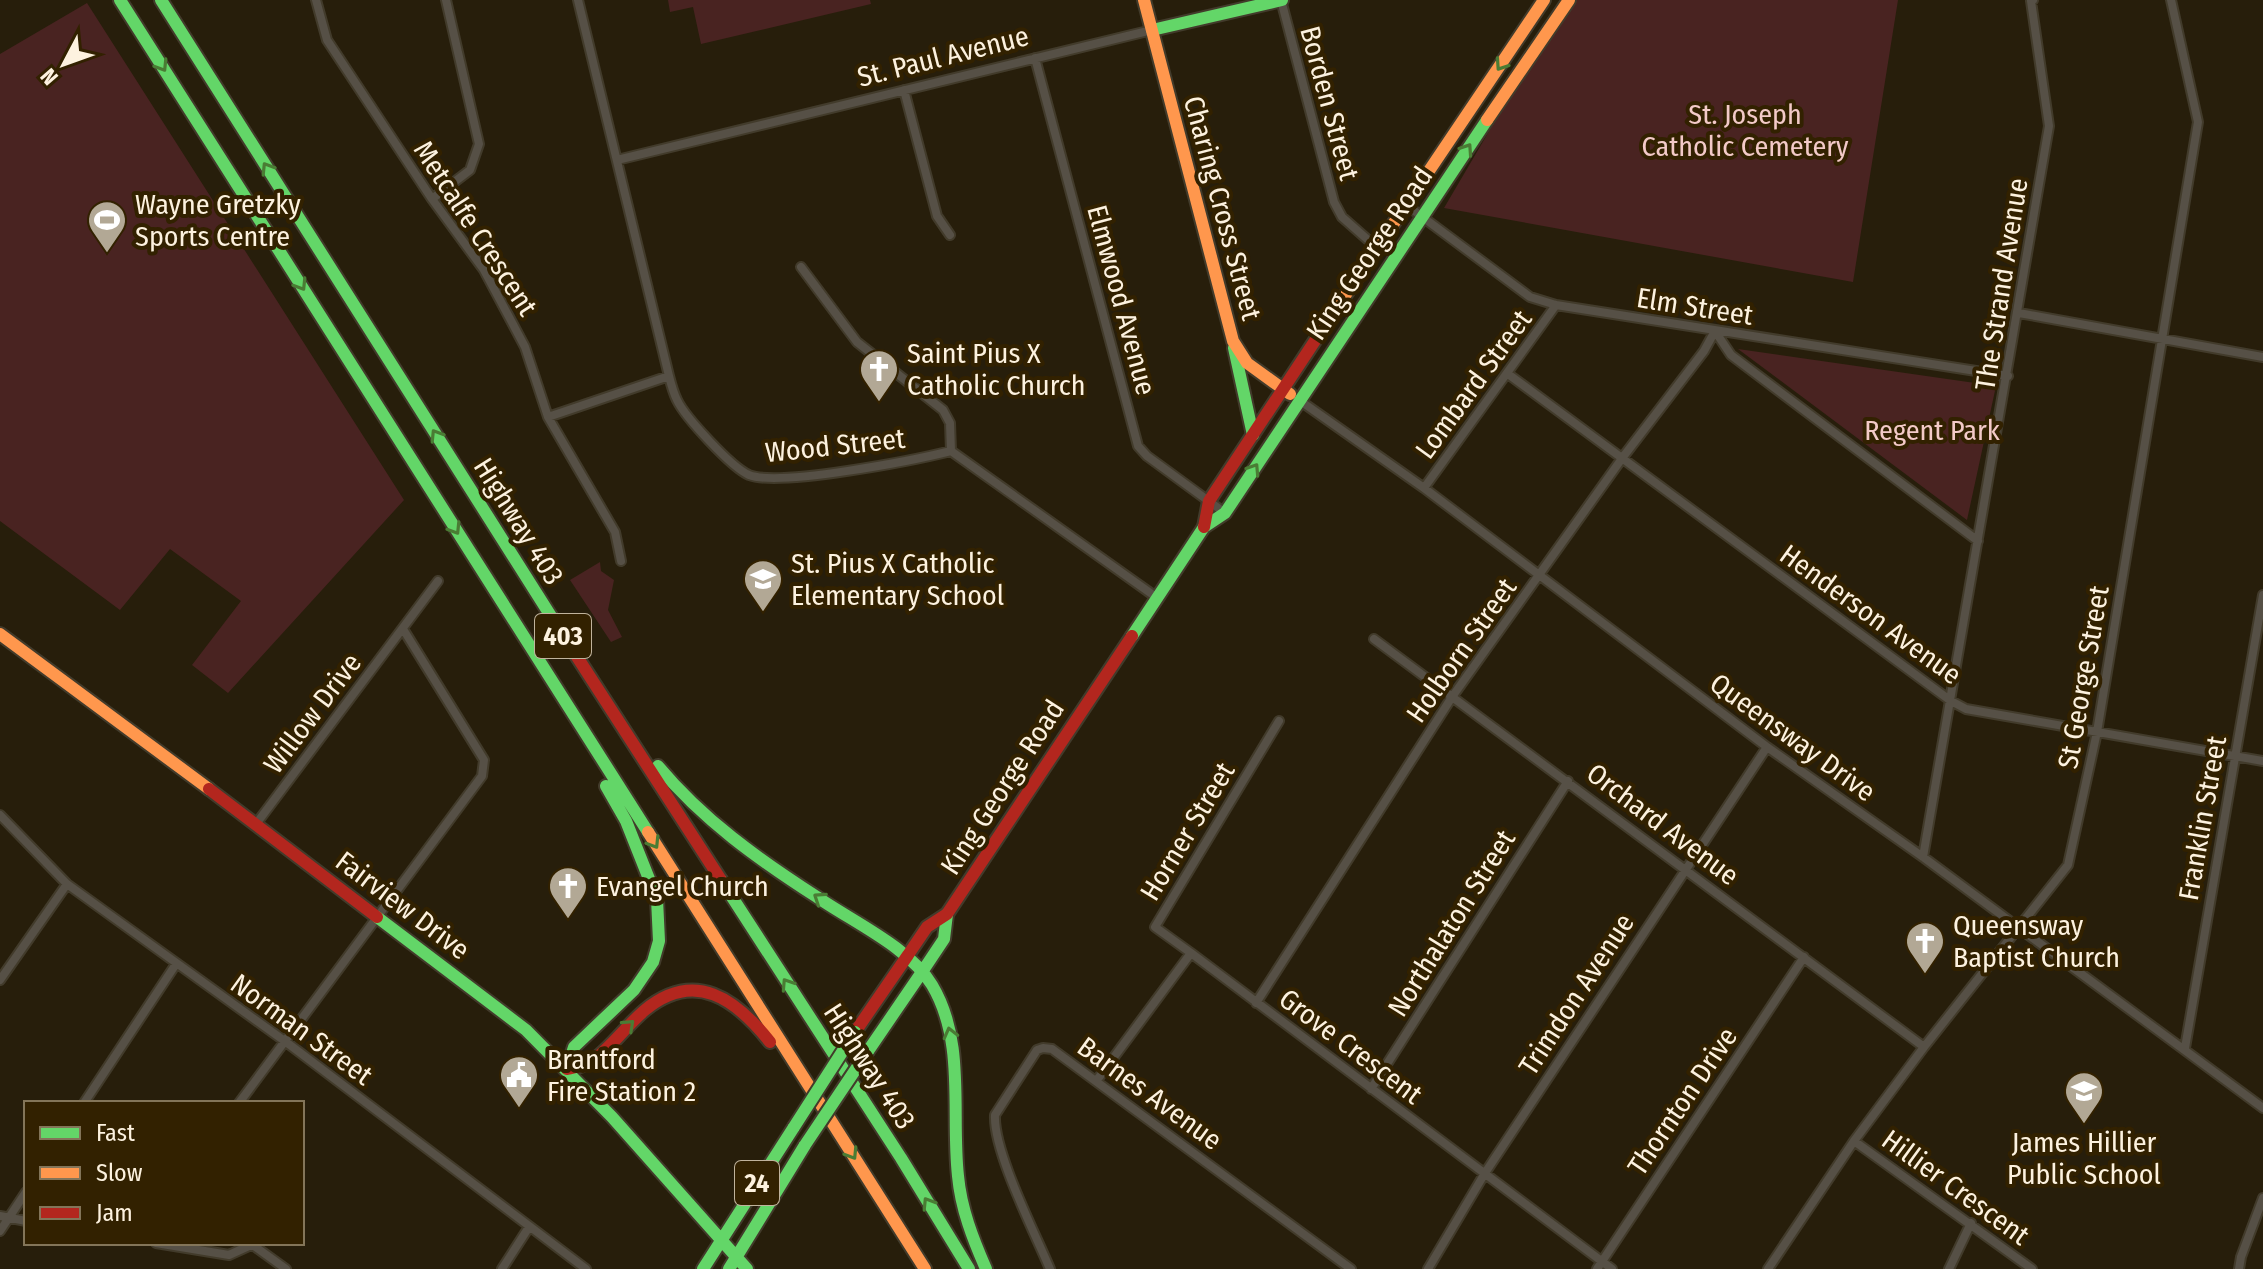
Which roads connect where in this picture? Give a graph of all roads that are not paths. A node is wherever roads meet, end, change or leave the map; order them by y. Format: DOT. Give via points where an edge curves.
graph roads {
  1 [pos="120,0"];
  2 [pos="161,0"];
  3 [pos="316,0"];
  4 [pos="446,0"];
  5 [pos="578,0"];
  6 [pos="1144,0"];
  7 [pos="1281,0"];
  8 [pos="1544,0"];
  9 [pos="1568,0"];
  10 [pos="2032,0"];
  11 [pos="2171,0"];
  12 [pos="1152,30"];
  13 [pos="1035,58"];
  14 [pos="904,90"];
  15 [pos="617,160"];
  16 [pos="432,199"];
  17 [pos="1405,204"];
  18 [pos="1422,217"];
  19 [pos="950,235"];
  20 [pos="1376,247"];
  21 [pos="801,267"];
  22 [pos="1556,305"];
  23 [pos="2019,313"];
  24 [pos="1715,331"];
  25 [pos="2163,339"];
  26 [pos="1233,341"];
  27 [pos="2263,357"];
  28 [pos="1508,374"];
  29 [pos="669,376"];
  30 [pos="2008,376"];
  31 [pos="1284,389"];
  32 [pos="1299,400"];
  33 [pos="548,417"];
  34 [pos="1253,435"];
  35 [pos="951,451"];
  36 [pos="1623,457"];
  37 [pos="1424,488"];
  38 [pos="1209,501"];
  39 [pos="1225,513"];
  40 [pos="1204,527"];
  41 [pos="1978,541"];
  42 [pos="621,561"];
  43 [pos="1539,576"];
  44 [pos="438,581"];
  45 [pos="2263,595"];
  46 [pos="1156,597"];
  47 [pos="403,629"];
  48 [pos="0,634"];
  49 [pos="1374,639"];
  50 [pos="541,665"];
  51 [pos="593,683"];
  52 [pos="1452,697"];
  53 [pos="1951,701"];
  54 [pos="1279,721"];
  55 [pos="2097,732"];
  56 [pos="1767,747"];
  57 [pos="2235,757"];
  58 [pos="2263,761"];
  59 [pos="1568,781"];
  60 [pos="0,815"];
  61 [pos="256,824"];
  62 [pos="1923,857"];
  63 [pos="1686,868"];
  64 [pos="67,884"];
  65 [pos="947,914"];
  66 [pos="378,916"];
  67 [pos="2018,928"];
  68 [pos="1191,953"];
  69 [pos="908,955"];
  70 [pos="1804,957"];
  71 [pos="176,964"];
  72 [pos="922,972"];
  73 [pos="0,980"];
  74 [pos="1256,1003"];
  75 [pos="286,1042"];
  76 [pos="1924,1047"];
  77 [pos="2185,1048"];
  78 [pos="567,1069"];
  79 [pos="1097,1080"];
  80 [pos="810,1089"];
  81 [pos="1371,1089"];
  82 [pos="85,1101"];
  83 [pos="241,1101"];
  84 [pos="2263,1108"];
  85 [pos="1854,1141"];
  86 [pos="1485,1173"];
  87 [pos="24,1194"];
  88 [pos="2263,1198"];
  89 [pos="4,1217"];
  90 [pos="24,1221"];
  91 [pos="1971,1223"];
  92 [pos="529,1227"];
  93 [pos="0,1231"];
  94 [pos="721,1240"];
  95 [pos="168,1245"];
  96 [pos="248,1245"];
  97 [pos="251,1245"];
  98 [pos="733,1263"];
  99 [pos="1599,1265"];
  100 [pos="286,1269"];
  101 [pos="502,1269"];
  102 [pos="586,1269"];
  103 [pos="703,1269"];
  104 [pos="747,1269"];
  105 [pos="925,1269"];
  106 [pos="969,1269"];
  107 [pos="986,1269"];
  108 [pos="1050,1269"];
  109 [pos="1350,1269"];
  110 [pos="1428,1269"];
  111 [pos="1612,1269"];
  112 [pos="1768,1269"];
  113 [pos="1949,1269"];
  114 [pos="2032,1269"];
  115 [pos="2239,1269"];
  1 -- 50 [label="main road, Highway 403 / 403, one-way"];
  51 -- 2 [label="main road, Highway 403 / 403, one-way"];
  3 -- 16 [label="street, Metcalfe Crescent" via="327,40"];
  4 -- 16 [label="street" via="479,144 470,170"];
  5 -- 15 [label="street, Wood Street"];
  6 -- 12 [label="main road, Charing Cross Street"];
  7 -- 12 [label="main road, St. Paul Avenue"];
  7 -- 20 [label="street, Borden Street" via="1334,202 1342,217"];
  8 -- 17 [label="main road, King George Road, one-way"];
  18 -- 9 [label="main road, King George Road, one-way"];
  10 -- 23 [label="street, The Strand Avenue" via="2049,126"];
  11 -- 25 [label="street, St George Street" via="2198,122"];
  12 -- 13 [label="street, St. Paul Avenue"];
  12 -- 26 [label="main road, Charing Cross Street"];
  13 -- 14 [label="street, St. Paul Avenue"];
  13 -- 38 [label="street, Elmwood Avenue" via="1138,446"];
  14 -- 15 [label="street, St. Paul Avenue"];
  14 -- 19 [label="street" via="937,216"];
  15 -- 29 [label="street, Wood Street"];
  16 -- 33 [label="street, Metcalfe Crescent" via="484,270 525,347"];
  17 -- 18 [label="street, Elm Street"];
  17 -- 20 [label="main road, King George Road"];
  18 -- 22 [label="street, Elm Street" via="1530,297"];
  18 -- 32 [label="main road, King George Road"];
  20 -- 31 [label="main road, King George Road"];
  21 -- 35 [label="street" via="857,342 943,410 950,423"];
  22 -- 24 [label="street, Elm Street"];
  22 -- 28 [label="street, Lombard Street"];
  23 -- 25 [label="street"];
  23 -- 30 [label="street, The Strand Avenue"];
  24 -- 30 [label="street, Elm Street"];
  24 -- 36 [label="street, Holborn Street"];
  24 -- 41 [label="street" via="1731,355"];
  25 -- 27 [label="street"];
  25 -- 55 [label="street, St George Street"];
  26 -- 31 [label="main road, Charing Cross Street" via="1247,363"];
  26 -- 34 [label="main road"];
  28 -- 36 [label="street, Henderson Avenue"];
  28 -- 37 [label="street, Lombard Street"];
  29 -- 33 [label="street"];
  29 -- 35 [label="street, Wood Street" via="677,402 728,461 750,475 773,479 907,462"];
  30 -- 41 [label="street, The Strand Avenue"];
  31 -- 32 [label="main road, Charing Cross Street"];
  31 -- 34 [label="main road, King George Road"];
  32 -- 37 [label="street, Queensway Drive"];
  39 -- 32 [label="main road, King George Road, one-way"];
  33 -- 42 [label="street, Metcalfe Crescent" via="615,532"];
  34 -- 38 [label="main road, King George Road"];
  35 -- 46 [label="street"];
  36 -- 43 [label="street, Holborn Street"];
  36 -- 53 [label="street, Henderson Avenue"];
  37 -- 43 [label="street, Queensway Drive"];
  38 -- 39 [label="street, Elmwood Avenue"];
  38 -- 40 [label="main road, King George Road"];
  39 -- 40 [label="main road, King George Road"];
  40 -- 46 [label="main road, King George Road"];
  41 -- 53 [label="street, The Strand Avenue"];
  43 -- 52 [label="street, Holborn Street"];
  43 -- 56 [label="street, Queensway Drive"];
  44 -- 47 [label="street, Willow Drive"];
  45 -- 57 [label="street, Franklin Street"];
  46 -- 65 [label="main road, King George Road"];
  47 -- 61 [label="street, Willow Drive"];
  47 -- 66 [label="street" via="484,760 482,776"];
  48 -- 61 [label="main road, Fairview Drive"];
  49 -- 52 [label="street, Orchard Avenue"];
  50 -- 78 [label="main road" via="626,821 657,899 659,941 653,962 634,990 574,1047"];
  50 -- 80 [label="main road, Highway 403 / 403, one-way"];
  69 -- 51 [label="main road, one-way" via="721,832 674,787"];
  106 -- 51 [label="main road, Highway 403 / 403, one-way"];
  52 -- 59 [label="street, Orchard Avenue"];
  52 -- 74 [label="street, Holborn Street"];
  53 -- 55 [label="street, Henderson Avenue" via="1966,709"];
  53 -- 62 [label="street, The Strand Avenue"];
  54 -- 68 [label="street, Horner Street" via="1155,927"];
  55 -- 57 [label="street, Henderson Avenue"];
  55 -- 67 [label="street, St George Street" via="2068,865"];
  56 -- 62 [label="street, Queensway Drive"];
  56 -- 63 [label="street, Trimdon Avenue"];
  57 -- 58 [label="street, Henderson Avenue"];
  57 -- 77 [label="street, Franklin Street"];
  59 -- 63 [label="street, Orchard Avenue"];
  59 -- 81 [label="street, Northalaton Street"];
  60 -- 64 [label="street, Norman Street"];
  61 -- 66 [label="main road, Fairview Drive"];
  62 -- 67 [label="street, Queensway Drive"];
  63 -- 70 [label="street, Orchard Avenue"];
  63 -- 86 [label="street, Trimdon Avenue"];
  64 -- 71 [label="street, Norman Street"];
  64 -- 73 [label="street"];
  65 -- 69 [label="main road, King George Road" via="927,927"];
  65 -- 72 [label="main road, King George Road" via="944,939"];
  66 -- 75 [label="street"];
  66 -- 78 [label="main road, Fairview Drive" via="526,1030"];
  67 -- 76 [label="street, St George Street"];
  67 -- 77 [label="street, Queensway Drive"];
  68 -- 74 [label="street, Grove Crescent"];
  68 -- 79 [label="street"];
  69 -- 72 [label="main road"];
  69 -- 94 [label="main road, King George Road / 24, bridge"];
  70 -- 76 [label="street, Orchard Avenue"];
  70 -- 99 [label="street, Thornton Drive"];
  71 -- 75 [label="street, Norman Street"];
  71 -- 82 [label="street"];
  72 -- 98 [label="main road, King George Road / 24, bridge"];
  107 -- 72 [label="main road, one-way" via="966,1221 958,1176 953,1045 944,1010"];
  74 -- 81 [label="street, Grove Crescent"];
  75 -- 83 [label="street"];
  75 -- 92 [label="street, Norman Street"];
  76 -- 85 [label="street, St George Street"];
  77 -- 84 [label="street, Queensway Drive"];
  78 -- 80 [label="main road, one-way" via="589,1063 646,1009 671,994 695,991 724,997 751,1018"];
  78 -- 94 [label="main road, Fairview Drive"];
  79 -- 108 [label="street, Barnes Avenue" via="1052,1049 1037,1050 995,1115 1010,1174"];
  79 -- 109 [label="street, Barnes Avenue"];
  80 -- 105 [label="main road, Highway 403 / 403, one-way"];
  81 -- 86 [label="street, Grove Crescent"];
  85 -- 91 [label="street, Hillier Crescent"];
  85 -- 112 [label="street, St George Street"];
  86 -- 99 [label="street, Grove Crescent"];
  86 -- 110 [label="street, Trimdon Avenue"];
  87 -- 89 [label="street"];
  88 -- 115 [label="street"];
  89 -- 90 [label="street"];
  89 -- 93 [label="street"];
  91 -- 113 [label="street"];
  91 -- 114 [label="street, Hillier Crescent"];
  92 -- 101 [label="street"];
  92 -- 102 [label="street, Norman Street"];
  94 -- 98 [label="main road, Fairview Drive"];
  94 -- 103 [label="main road, King George Road / 24"];
  95 -- 96 [label="street" via="229,1255"];
  97 -- 100 [label="street"];
  98 -- 104 [label="main road, Fairview Drive"];
  99 -- 111 [label="street, Grove Crescent"];
}
